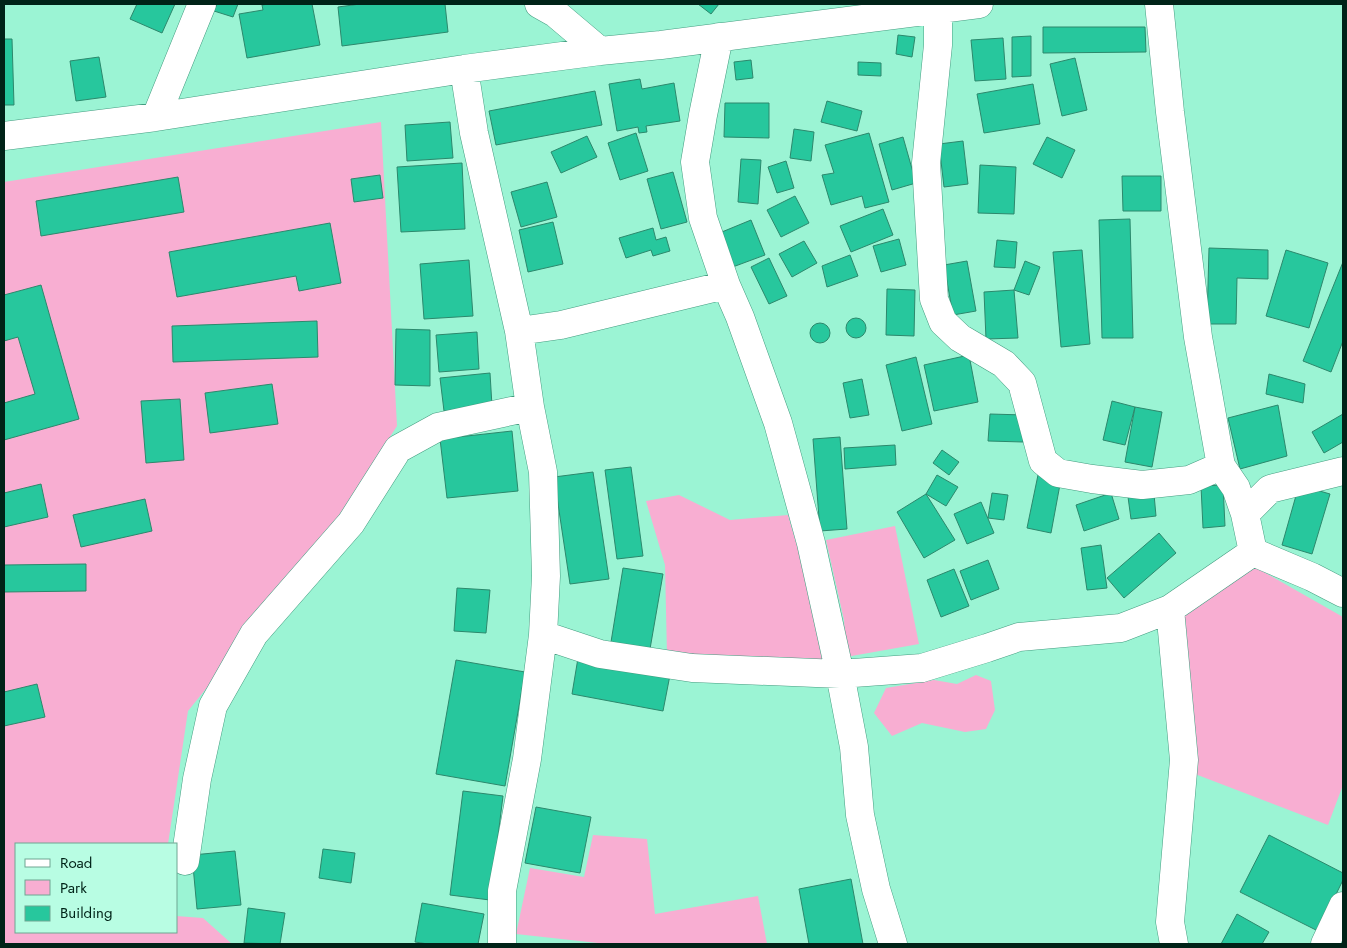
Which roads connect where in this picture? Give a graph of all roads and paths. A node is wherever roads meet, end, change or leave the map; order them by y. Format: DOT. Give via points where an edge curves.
graph roads {
  1 [pos="202,4"];
  2 [pos="539,4"];
  3 [pos="979,4"];
  4 [pos="1159,4"];
  5 [pos="938,9"];
  6 [pos="806,15"];
  7 [pos="719,37"];
  8 [pos="600,50"];
  9 [pos="464,69"];
  10 [pos="156,117"];
  11 [pos="4,136"];
  12 [pos="726,285"];
  13 [pos="519,331"];
  14 [pos="530,407"];
  15 [pos="1221,466"];
  16 [pos="1343,471"];
  17 [pos="1245,514"];
  18 [pos="1253,552"];
  19 [pos="1343,593"];
  20 [pos="1170,609"];
  21 [pos="543,635"];
  22 [pos="840,674"];
  23 [pos="185,861"];
  24 [pos="1343,906"];
  25 [pos="502,944"];
  26 [pos="893,944"];
  27 [pos="1174,944"];
  28 [pos="1325,944"];
  1 -- 10 [label="street"];
  2 -- 8 [label="street"];
  3 -- 5 [label="street"];
  4 -- 15 [label="street" via="1197,328"];
  5 -- 6 [label="street"];
  5 -- 15 [label="street" via="938,45 926,164 934,299 944,322 960,338 1004,364 1022,383 1043,461 1058,473 1142,485 1190,480"];
  6 -- 7 [label="street"];
  7 -- 8 [label="street"];
  7 -- 12 [label="street" via="695,162 703,218"];
  8 -- 9 [label="street"];
  9 -- 10 [label="street"];
  9 -- 13 [label="street" via="474,133"];
  10 -- 11 [label="street"];
  12 -- 13 [label="street" via="561,325"];
  12 -- 22 [label="street" via="778,423"];
  13 -- 14 [label="street"];
  14 -- 21 [label="street" via="543,472 546,576"];
  14 -- 23 [label="street" via="438,427 398,449 351,523 254,634 213,706 197,779"];
  15 -- 17 [label="street" via="1236,488"];
  16 -- 17 [label="street" via="1270,490"];
  17 -- 18 [label="street"];
  18 -- 19 [label="street"];
  18 -- 20 [label="street"];
  20 -- 22 [label="street" via="1121,628 1020,637 922,668"];
  20 -- 27 [label="street" via="1184,760 1170,922"];
  21 -- 22 [label="street" via="600,654 692,668"];
  21 -- 25 [label="street" via="527,759 502,891"];
  22 -- 26 [label="street" via="854,746 860,815 876,889"];
  24 -- 28 [label="street"];
}
